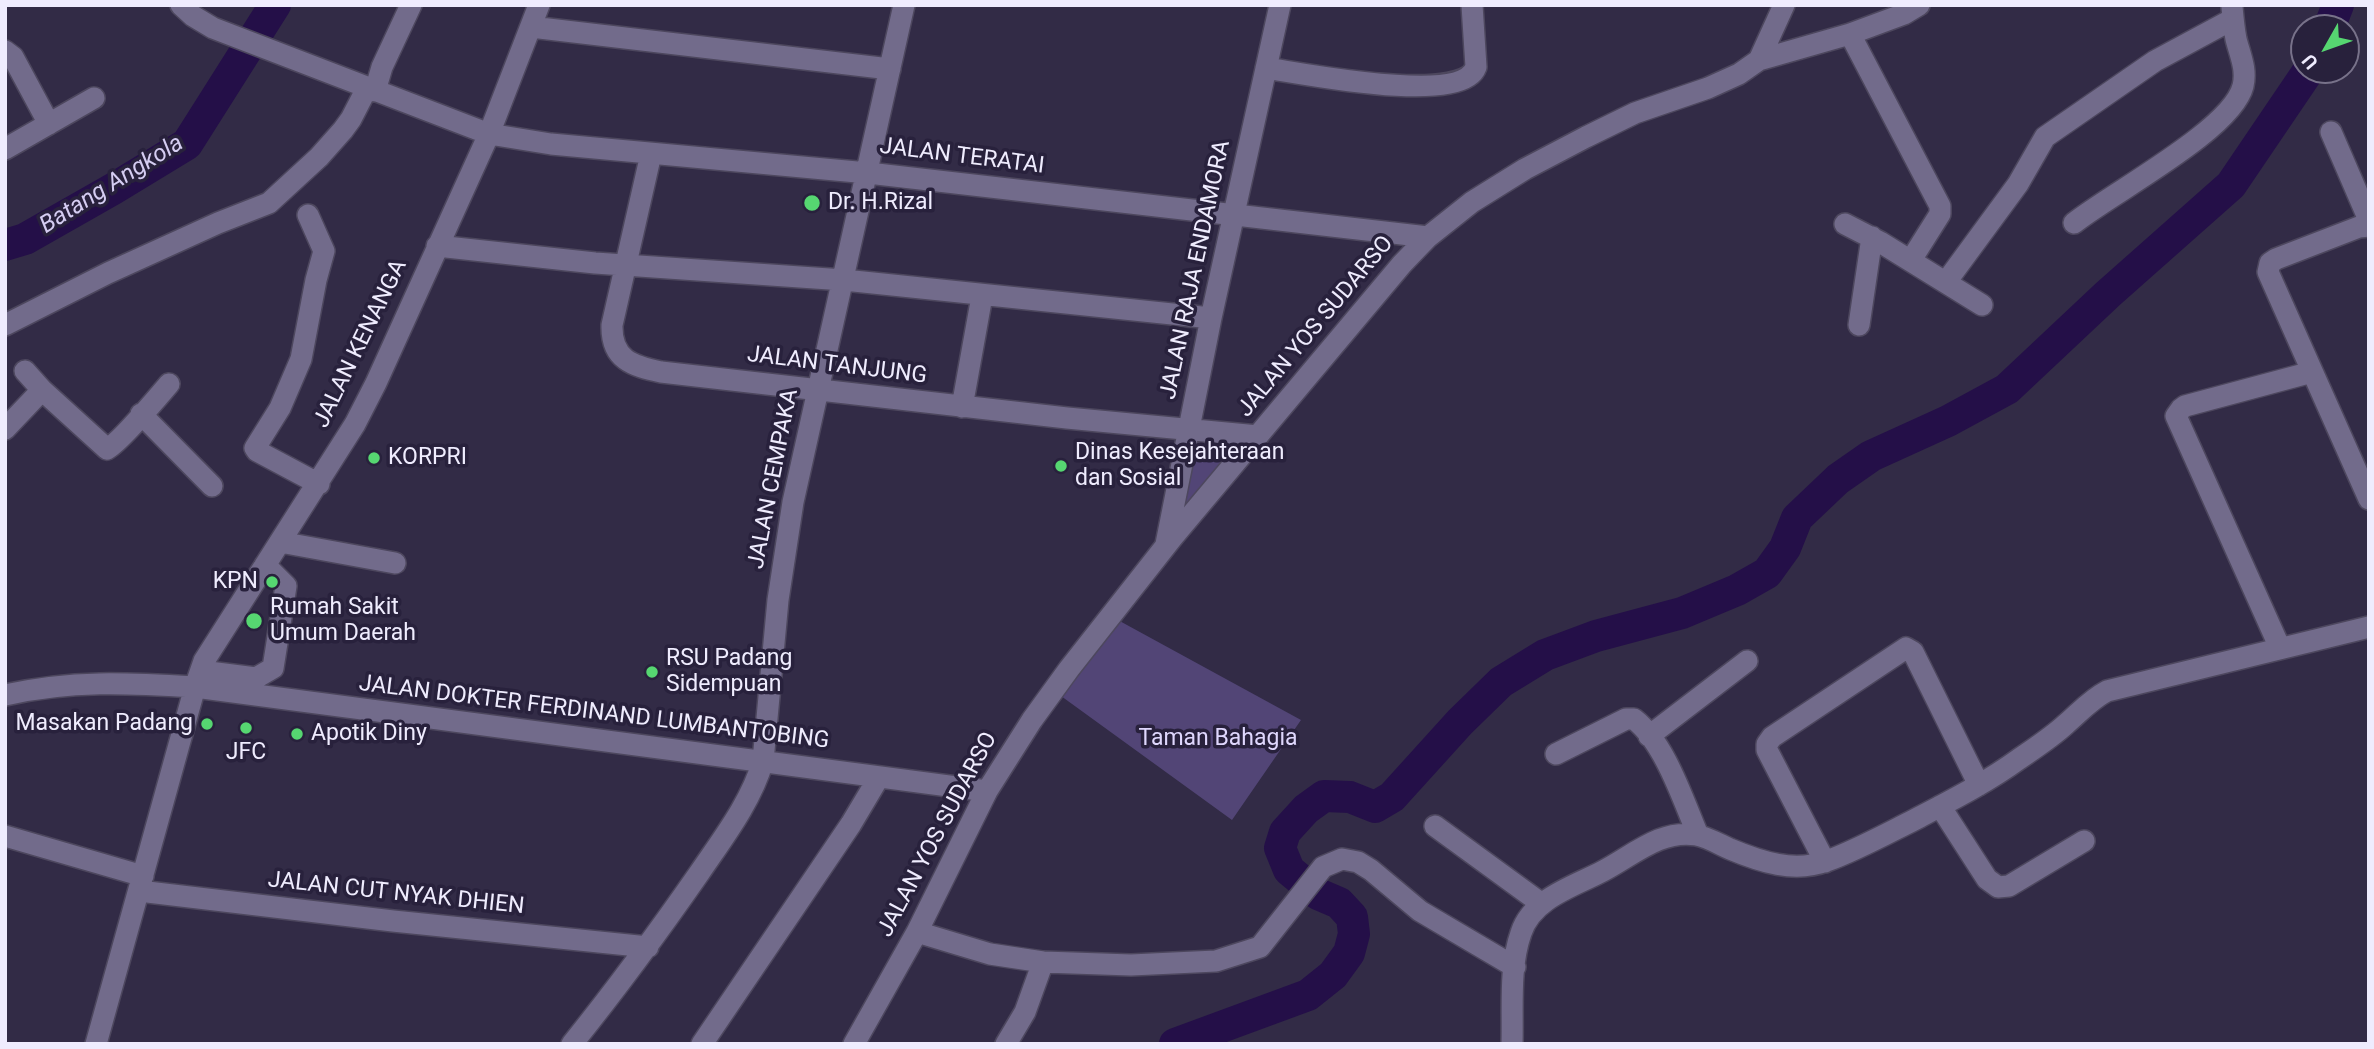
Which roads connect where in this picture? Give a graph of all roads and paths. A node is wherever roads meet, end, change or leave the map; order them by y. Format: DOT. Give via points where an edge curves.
graph roads {
  1 [pos="181,5"];
  2 [pos="411,5"];
  3 [pos="539,5"];
  4 [pos="904,5"];
  5 [pos="1280,5"];
  6 [pos="1472,5"];
  7 [pos="1784,5"];
  8 [pos="1919,5"];
  9 [pos="2232,12"];
  10 [pos="531,27"];
  11 [pos="1850,34"];
  12 [pos="5,51"];
  13 [pos="1759,61"];
  14 [pos="1266,68"];
  15 [pos="890,69"];
  16 [pos="371,89"];
  17 [pos="94,98"];
  18 [pos="49,124"];
  19 [pos="2331,132"];
  20 [pos="489,134"];
  21 [pos="5,149"];
  22 [pos="651,154"];
  23 [pos="868,173"];
  24 [pos="308,215"];
  25 [pos="1233,215"];
  26 [pos="2369,220"];
  27 [pos="2074,223"];
  28 [pos="1845,224"];
  29 [pos="2369,226"];
  30 [pos="1428,237"];
  31 [pos="1872,237"];
  32 [pos="437,246"];
  33 [pos="1911,260"];
  34 [pos="626,264"];
  35 [pos="844,279"];
  36 [pos="1946,282"];
  37 [pos="982,296"];
  38 [pos="1982,305"];
  39 [pos="1211,318"];
  40 [pos="1860,325"];
  41 [pos="5,326"];
  42 [pos="25,371"];
  43 [pos="2312,372"];
  44 [pos="169,384"];
  45 [pos="818,389"];
  46 [pos="42,390"];
  47 [pos="962,407"];
  48 [pos="141,414"];
  49 [pos="5,429"];
  50 [pos="1189,430"];
  51 [pos="1258,436"];
  52 [pos="319,484"];
  53 [pos="212,486"];
  54 [pos="2369,499"];
  55 [pos="280,542"];
  56 [pos="1165,547"];
  57 [pos="395,563"];
  58 [pos="265,565"];
  59 [pos="2369,627"];
  60 [pos="2280,648"];
  61 [pos="1747,661"];
  62 [pos="198,679"];
  63 [pos="5,695"];
  64 [pos="1649,736"];
  65 [pos="1556,754"];
  66 [pos="763,761"];
  67 [pos="879,776"];
  68 [pos="1979,785"];
  69 [pos="987,791"];
  70 [pos="1940,806"];
  71 [pos="1435,826"];
  72 [pos="1698,835"];
  73 [pos="5,836"];
  74 [pos="2084,841"];
  75 [pos="1825,862"];
  76 [pos="141,883"];
  77 [pos="1542,904"];
  78 [pos="917,932"];
  79 [pos="648,947"];
  80 [pos="1044,962"];
  81 [pos="1515,967"];
  82 [pos="96,1044"];
  83 [pos="572,1044"];
  84 [pos="702,1044"];
  85 [pos="854,1044"];
  86 [pos="1006,1044"];
  87 [pos="1512,1044"];
  1 -- 16 [label="street, JALAN TERATAI" via="213,28"];
  2 -- 16 [label="street"];
  3 -- 10 [label="street, JALAN KENANGA"];
  4 -- 15 [label="street, JALAN CEMPAKA"];
  5 -- 14 [label="street, JALAN RAJA ENDAMORA"];
  6 -- 14 [label="street" via="1476,67 1463,81 1409,87"];
  7 -- 13 [label="street"];
  8 -- 11 [label="street, JALAN YOS SUDARSO"];
  9 -- 27 [label="street" via="2244,71 2243,87 2227,113 2209,131"];
  9 -- 36 [label="street" via="2045,137 2018,184"];
  10 -- 15 [label="street"];
  10 -- 20 [label="street, JALAN KENANGA"];
  11 -- 13 [label="street, JALAN YOS SUDARSO"];
  11 -- 33 [label="street" via="1940,206 1940,214"];
  12 -- 18 [label="street" via="13,57"];
  13 -- 30 [label="street, JALAN YOS SUDARSO" via="1708,88 1635,113 1525,169"];
  14 -- 25 [label="street, JALAN RAJA ENDAMORA"];
  15 -- 23 [label="street, JALAN CEMPAKA"];
  16 -- 20 [label="street, JALAN TERATAI"];
  16 -- 41 [label="street" via="319,157 269,203 108,273"];
  17 -- 18 [label="street"];
  18 -- 21 [label="street"];
  19 -- 26 [label="street"];
  20 -- 22 [label="street, JALAN TERATAI"];
  20 -- 32 [label="street, JALAN KENANGA"];
  22 -- 23 [label="street, JALAN TERATAI"];
  22 -- 34 [label="street, JALAN TANJUNG"];
  23 -- 25 [label="street, JALAN TERATAI"];
  23 -- 35 [label="street, JALAN CEMPAKA"];
  24 -- 52 [label="street" via="324,251 301,359 280,408 255,448"];
  25 -- 30 [label="street, JALAN TERATAI"];
  25 -- 39 [label="street, JALAN RAJA ENDAMORA"];
  28 -- 31 [label="street"];
  29 -- 43 [label="street" via="2276,259 2269,266"];
  30 -- 51 [label="street, JALAN YOS SUDARSO"];
  31 -- 33 [label="street"];
  31 -- 40 [label="street"];
  32 -- 34 [label="street"];
  32 -- 52 [label="street, JALAN KENANGA" via="376,383"];
  33 -- 36 [label="street"];
  34 -- 35 [label="street"];
  34 -- 45 [label="street, JALAN TANJUNG" via="612,337 628,362 662,372"];
  35 -- 37 [label="street"];
  35 -- 45 [label="street, JALAN CEMPAKA"];
  36 -- 38 [label="street"];
  37 -- 39 [label="street"];
  37 -- 47 [label="street"];
  39 -- 50 [label="street, JALAN RAJA ENDAMORA"];
  42 -- 46 [label="street"];
  43 -- 54 [label="street"];
  43 -- 60 [label="street" via="2185,406 2176,416"];
  44 -- 48 [label="street"];
  45 -- 47 [label="street, JALAN TANJUNG"];
  45 -- 66 [label="street, JALAN CEMPAKA" via="783,561"];
  46 -- 48 [label="street" via="107,449"];
  46 -- 49 [label="street"];
  47 -- 50 [label="street, JALAN TANJUNG"];
  48 -- 53 [label="street"];
  50 -- 51 [label="street, JALAN TANJUNG"];
  50 -- 56 [label="street, JALAN RAJA ENDAMORA"];
  51 -- 56 [label="street, JALAN YOS SUDARSO"];
  52 -- 55 [label="street, JALAN KENANGA"];
  55 -- 57 [label="street"];
  55 -- 58 [label="street, JALAN KENANGA"];
  56 -- 69 [label="street, JALAN YOS SUDARSO" via="1069,669"];
  58 -- 62 [label="street, JALAN KENANGA" via="220,634"];
  58 -- 62 [label="street" via="286,586 273,668 256,678"];
  59 -- 60 [label="street"];
  60 -- 68 [label="street" via="2107,691"];
  61 -- 64 [label="street"];
  62 -- 63 [label="street" via="62,685"];
  62 -- 66 [label="street, JALAN DOKTER FERDINAND LUMBANTOBING"];
  62 -- 76 [label="street, JALAN KENANGA"];
  64 -- 65 [label="street" via="1630,717"];
  64 -- 72 [label="street" via="1669,767"];
  66 -- 67 [label="street, JALAN DOKTER FERDINAND LUMBANTOBING"];
  66 -- 79 [label="street, JALAN CEMPAKA" via="752,791"];
  67 -- 69 [label="street, JALAN DOKTER FERDINAND LUMBANTOBING"];
  67 -- 84 [label="street"];
  68 -- 70 [label="street"];
  68 -- 75 [label="street" via="1913,652 1906,648 1767,744"];
  69 -- 78 [label="street, JALAN YOS SUDARSO"];
  70 -- 74 [label="street" via="1987,879 1998,887 2009,886"];
  70 -- 75 [label="street"];
  71 -- 77 [label="street"];
  72 -- 75 [label="street" via="1759,861 1798,867"];
  72 -- 77 [label="street" via="1678,835 1649,844"];
  73 -- 76 [label="street, JALAN CUT NYAK DHIEN"];
  76 -- 79 [label="street, JALAN CUT NYAK DHIEN" via="393,921"];
  76 -- 82 [label="street, JALAN KENANGA"];
  77 -- 81 [label="street" via="1520,933"];
  78 -- 80 [label="street" via="990,954"];
  78 -- 85 [label="street, JALAN YOS SUDARSO"];
  79 -- 83 [label="street, JALAN CEMPAKA"];
  80 -- 81 [label="street" via="1131,965 1216,961 1260,947 1321,870 1336,860 1351,860 1420,911"];
  80 -- 86 [label="street" via="1025,1012"];
  81 -- 87 [label="street"];
}
